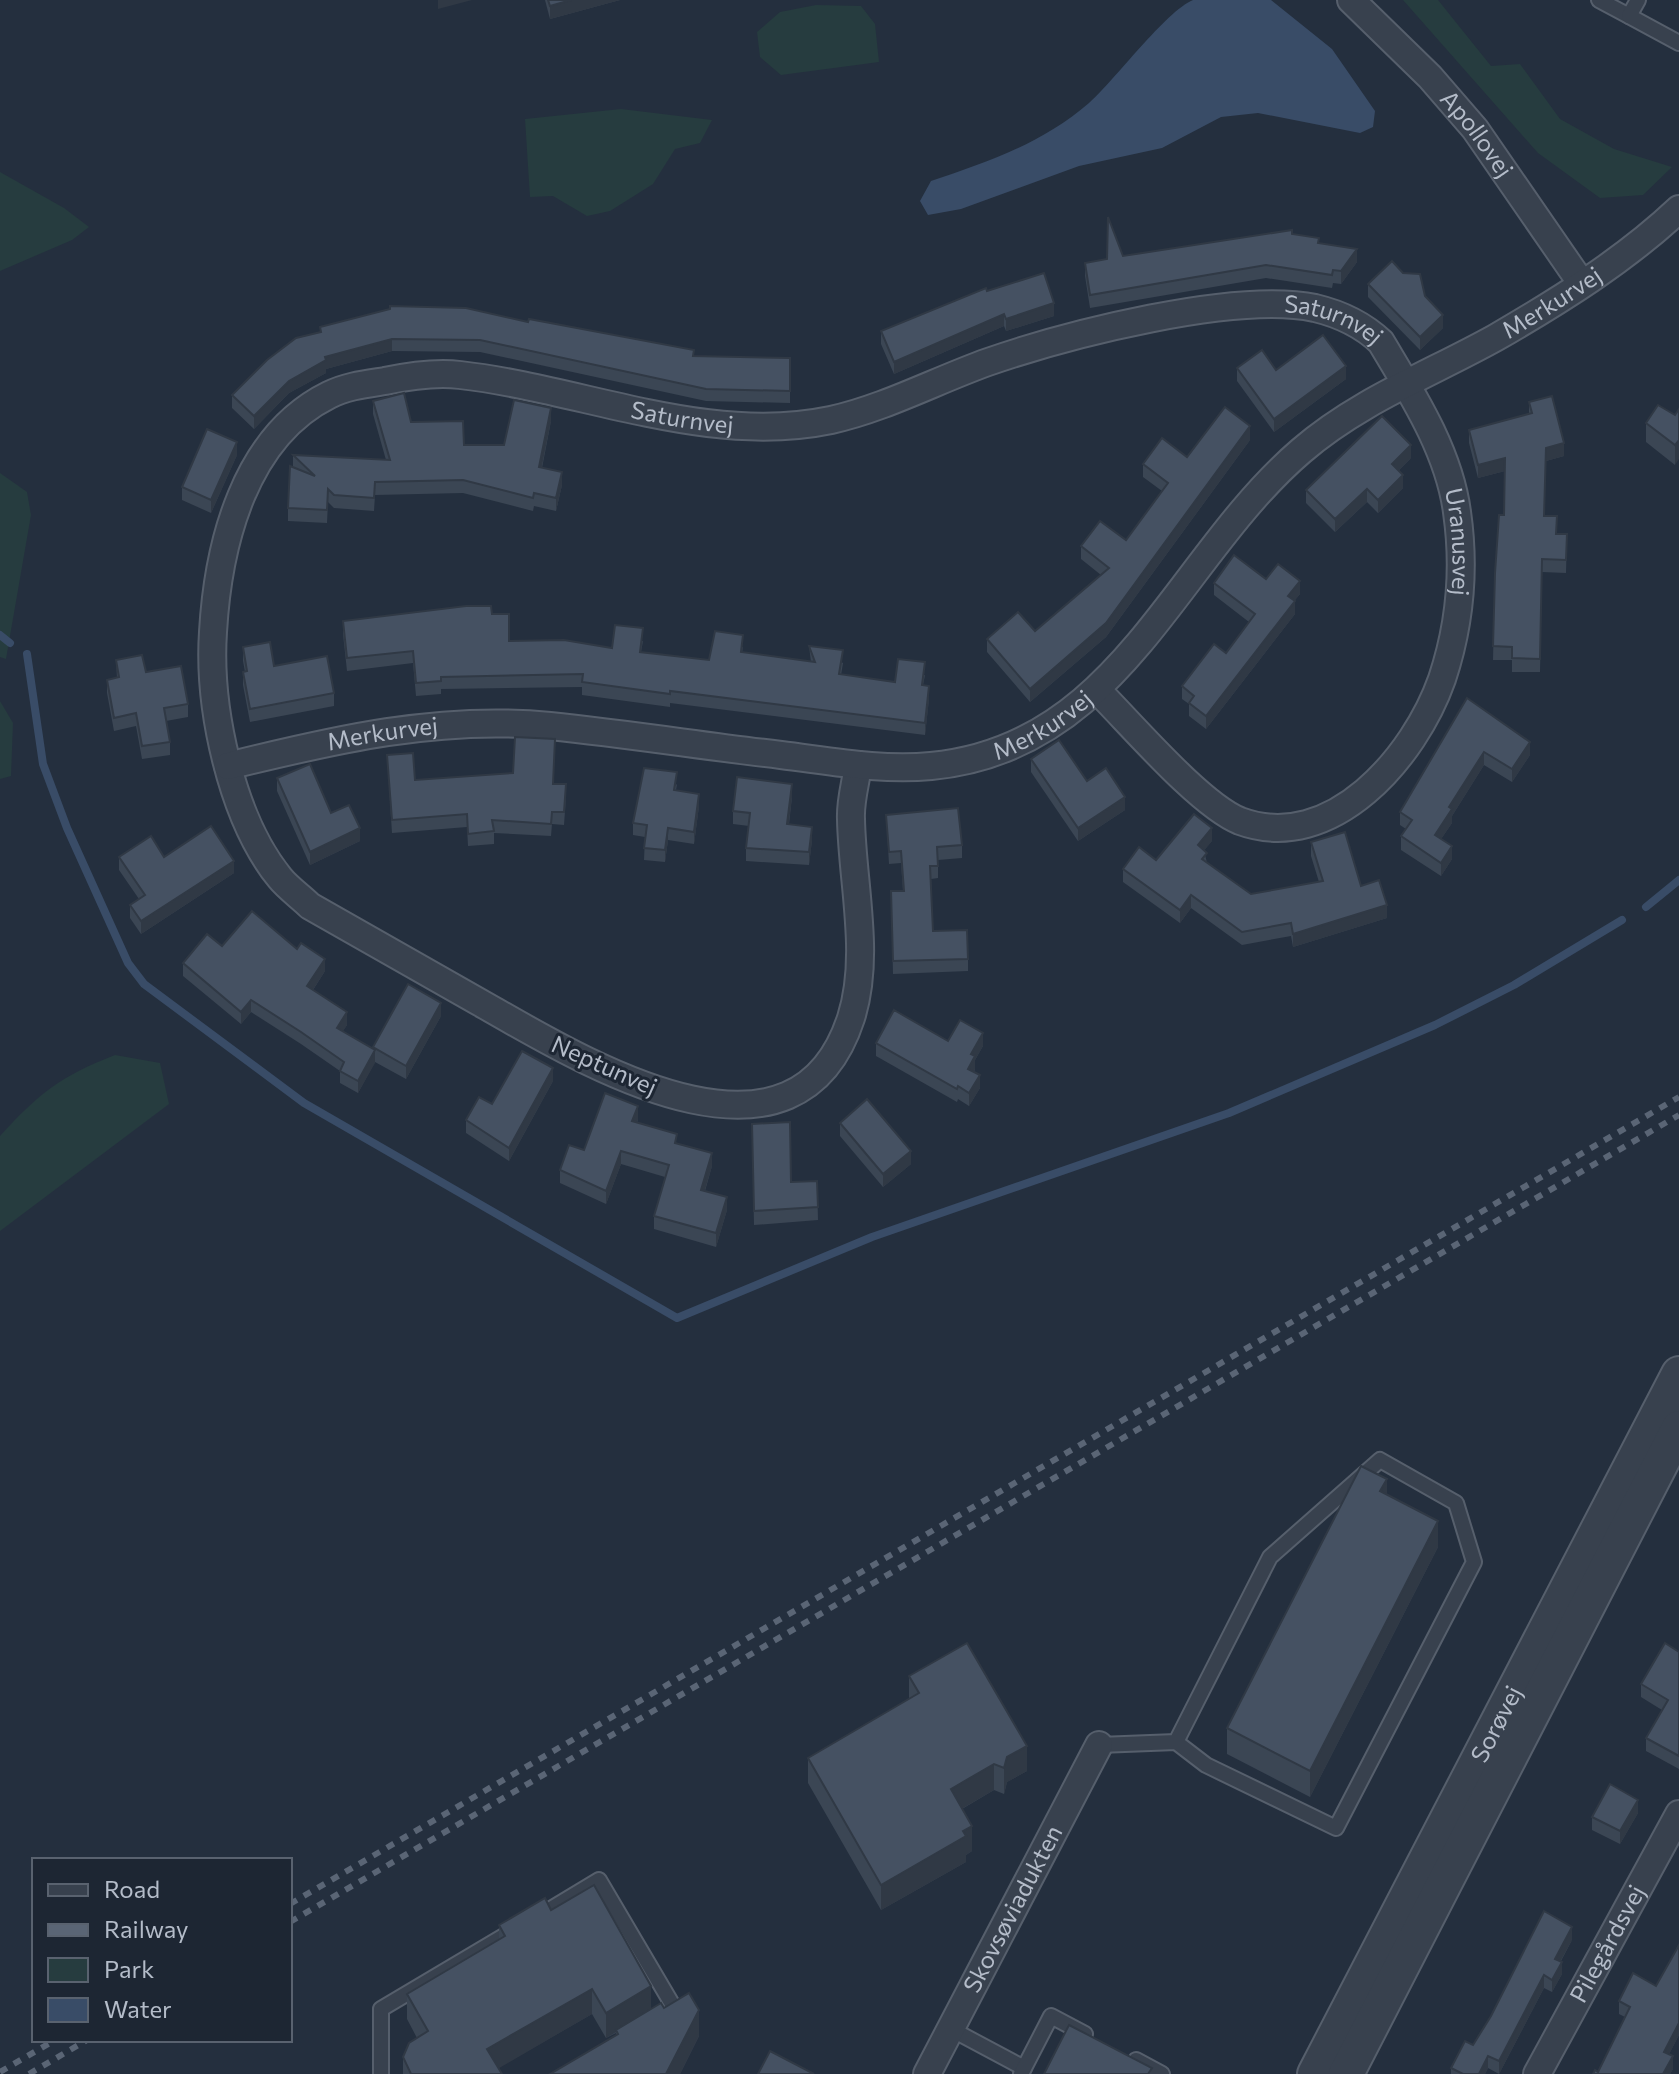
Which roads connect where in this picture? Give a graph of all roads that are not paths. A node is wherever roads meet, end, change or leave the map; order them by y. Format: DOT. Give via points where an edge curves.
graph roads {
  1 [pos="1351,0"];
  2 [pos="1599,0"];
  3 [pos="1638,0"];
  4 [pos="1629,16"];
  5 [pos="1679,43"];
  6 [pos="1679,209"];
  7 [pos="1582,284"];
  8 [pos="1406,384"];
  9 [pos="1098,691"];
  10 [pos="858,765"];
  11 [pos="228,766"];
  12 [pos="1679,1374"];
  13 [pos="1679,1428"];
  14 [pos="1176,1742"];
  15 [pos="1099,1745"];
  16 [pos="1679,1814"];
  17 [pos="648,2025"];
  18 [pos="951,2029"];
  19 [pos="1093,2038"];
  20 [pos="1120,2052"];
  21 [pos="1023,2071"];
  22 [pos="381,2074"];
  23 [pos="927,2074"];
  24 [pos="1162,2074"];
  25 [pos="1315,2074"];
  26 [pos="1346,2074"];
  27 [pos="1537,2074"];
  1 -- 7 [label="street, Apollovej" via="1475,129"];
  2 -- 4 [label="lane"];
  3 -- 4 [label="lane"];
  4 -- 5 [label="lane"];
  6 -- 7 [label="street, Merkurvej" via="1651,236"];
  7 -- 8 [label="street, Merkurvej"];
  8 -- 9 [label="street, Merkurvej" via="1338,424 1270,479"];
  8 -- 9 [label="street, Uranusvej" via="1436,443 1457,509 1462,578 1441,681 1403,747 1370,786 1352,803 1315,822 1285,828 1237,820 1187,782"];
  8 -- 11 [label="street, Saturnvej" via="1381,342 1351,320 1310,307 1238,305 1071,336 876,406 795,426 698,421 457,375 347,388 308,409 273,443 243,493 225,547 212,643 214,699"];
  9 -- 10 [label="street, Merkurvej" via="1021,742 974,759 929,766"];
  10 -- 11 [label="street, Merkurvej" via="545,725 465,724 353,735"];
  10 -- 11 [label="street, Neptunvej" via="850,815 860,963 851,1017 830,1060 801,1086 766,1103 724,1104 658,1093 591,1066 310,906 280,878 255,837"];
  12 -- 25 [label="street, Sorøvej"];
  13 -- 26 [label="street, Sorøvej"];
  14 -- 14 [label="lane" via="1270,1557 1380,1460 1456,1503 1474,1562 1336,1828 1206,1765"];
  14 -- 15 [label="lane"];
  15 -- 18 [label="street, Skovsøviadukten"];
  16 -- 27 [label="street, Pilegårdsvej"];
  17 -- 22 [label="lane" via="675,2009 599,1880 381,2009"];
  18 -- 21 [label="lane"];
  18 -- 23 [label="street, Skovsøviadukten"];
  19 -- 21 [label="lane" via="1051,2016"];
  20 -- 24 [label="lane"];
}
